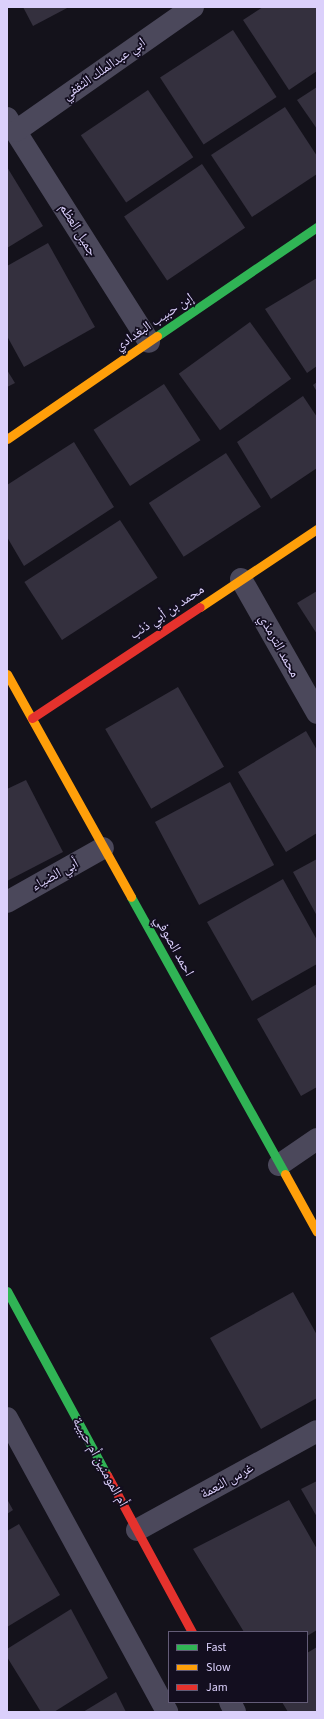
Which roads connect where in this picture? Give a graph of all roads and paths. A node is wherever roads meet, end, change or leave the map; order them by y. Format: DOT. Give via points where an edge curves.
graph roads {
  1 [pos="191,8"];
  2 [pos="11,124"];
  3 [pos="317,227"];
  4 [pos="149,342"];
  5 [pos="7,439"];
  6 [pos="317,529"];
  7 [pos="241,579"];
  8 [pos="7,674"];
  9 [pos="317,713"];
  10 [pos="32,718"];
  11 [pos="103,848"];
  12 [pos="7,902"];
  13 [pos="317,1139"];
  14 [pos="279,1165"];
  15 [pos="317,1232"];
  16 [pos="7,1291"];
  17 [pos="7,1418"];
  18 [pos="317,1431"];
  19 [pos="137,1530"];
  20 [pos="191,1631"];
  21 [pos="231,1703"];
  22 [pos="167,1712"];
  23 [pos="236,1712"];
  1 -- 2 [label="street, ابي عبدالملك الثقفي"];
  2 -- 4 [label="street, جميل العظم"];
  3 -- 4 [label="street, إبن حبيب البغدادي"];
  4 -- 5 [label="street, إبن حبيب البغدادي"];
  6 -- 7 [label="street, محمد بن أبي ذئب"];
  7 -- 9 [label="street, محمد الترمذي"];
  7 -- 10 [label="street, محمد بن أبي ذئب"];
  8 -- 10 [label="street, احمد الصوفي"];
  10 -- 11 [label="street, احمد الصوفي"];
  11 -- 12 [label="street, أبي الضياء"];
  11 -- 14 [label="street, احمد الصوفي"];
  13 -- 14 [label="street"];
  14 -- 15 [label="street, احمد الصوفي"];
  16 -- 19 [label="street, أم المومنين أم حبيبة"];
  17 -- 22 [label="street"];
  18 -- 19 [label="street, غرس النعمة"];
  19 -- 20 [label="street, أم المومنين أم حبيبة"];
  21 -- 23 [label="street"];
}
